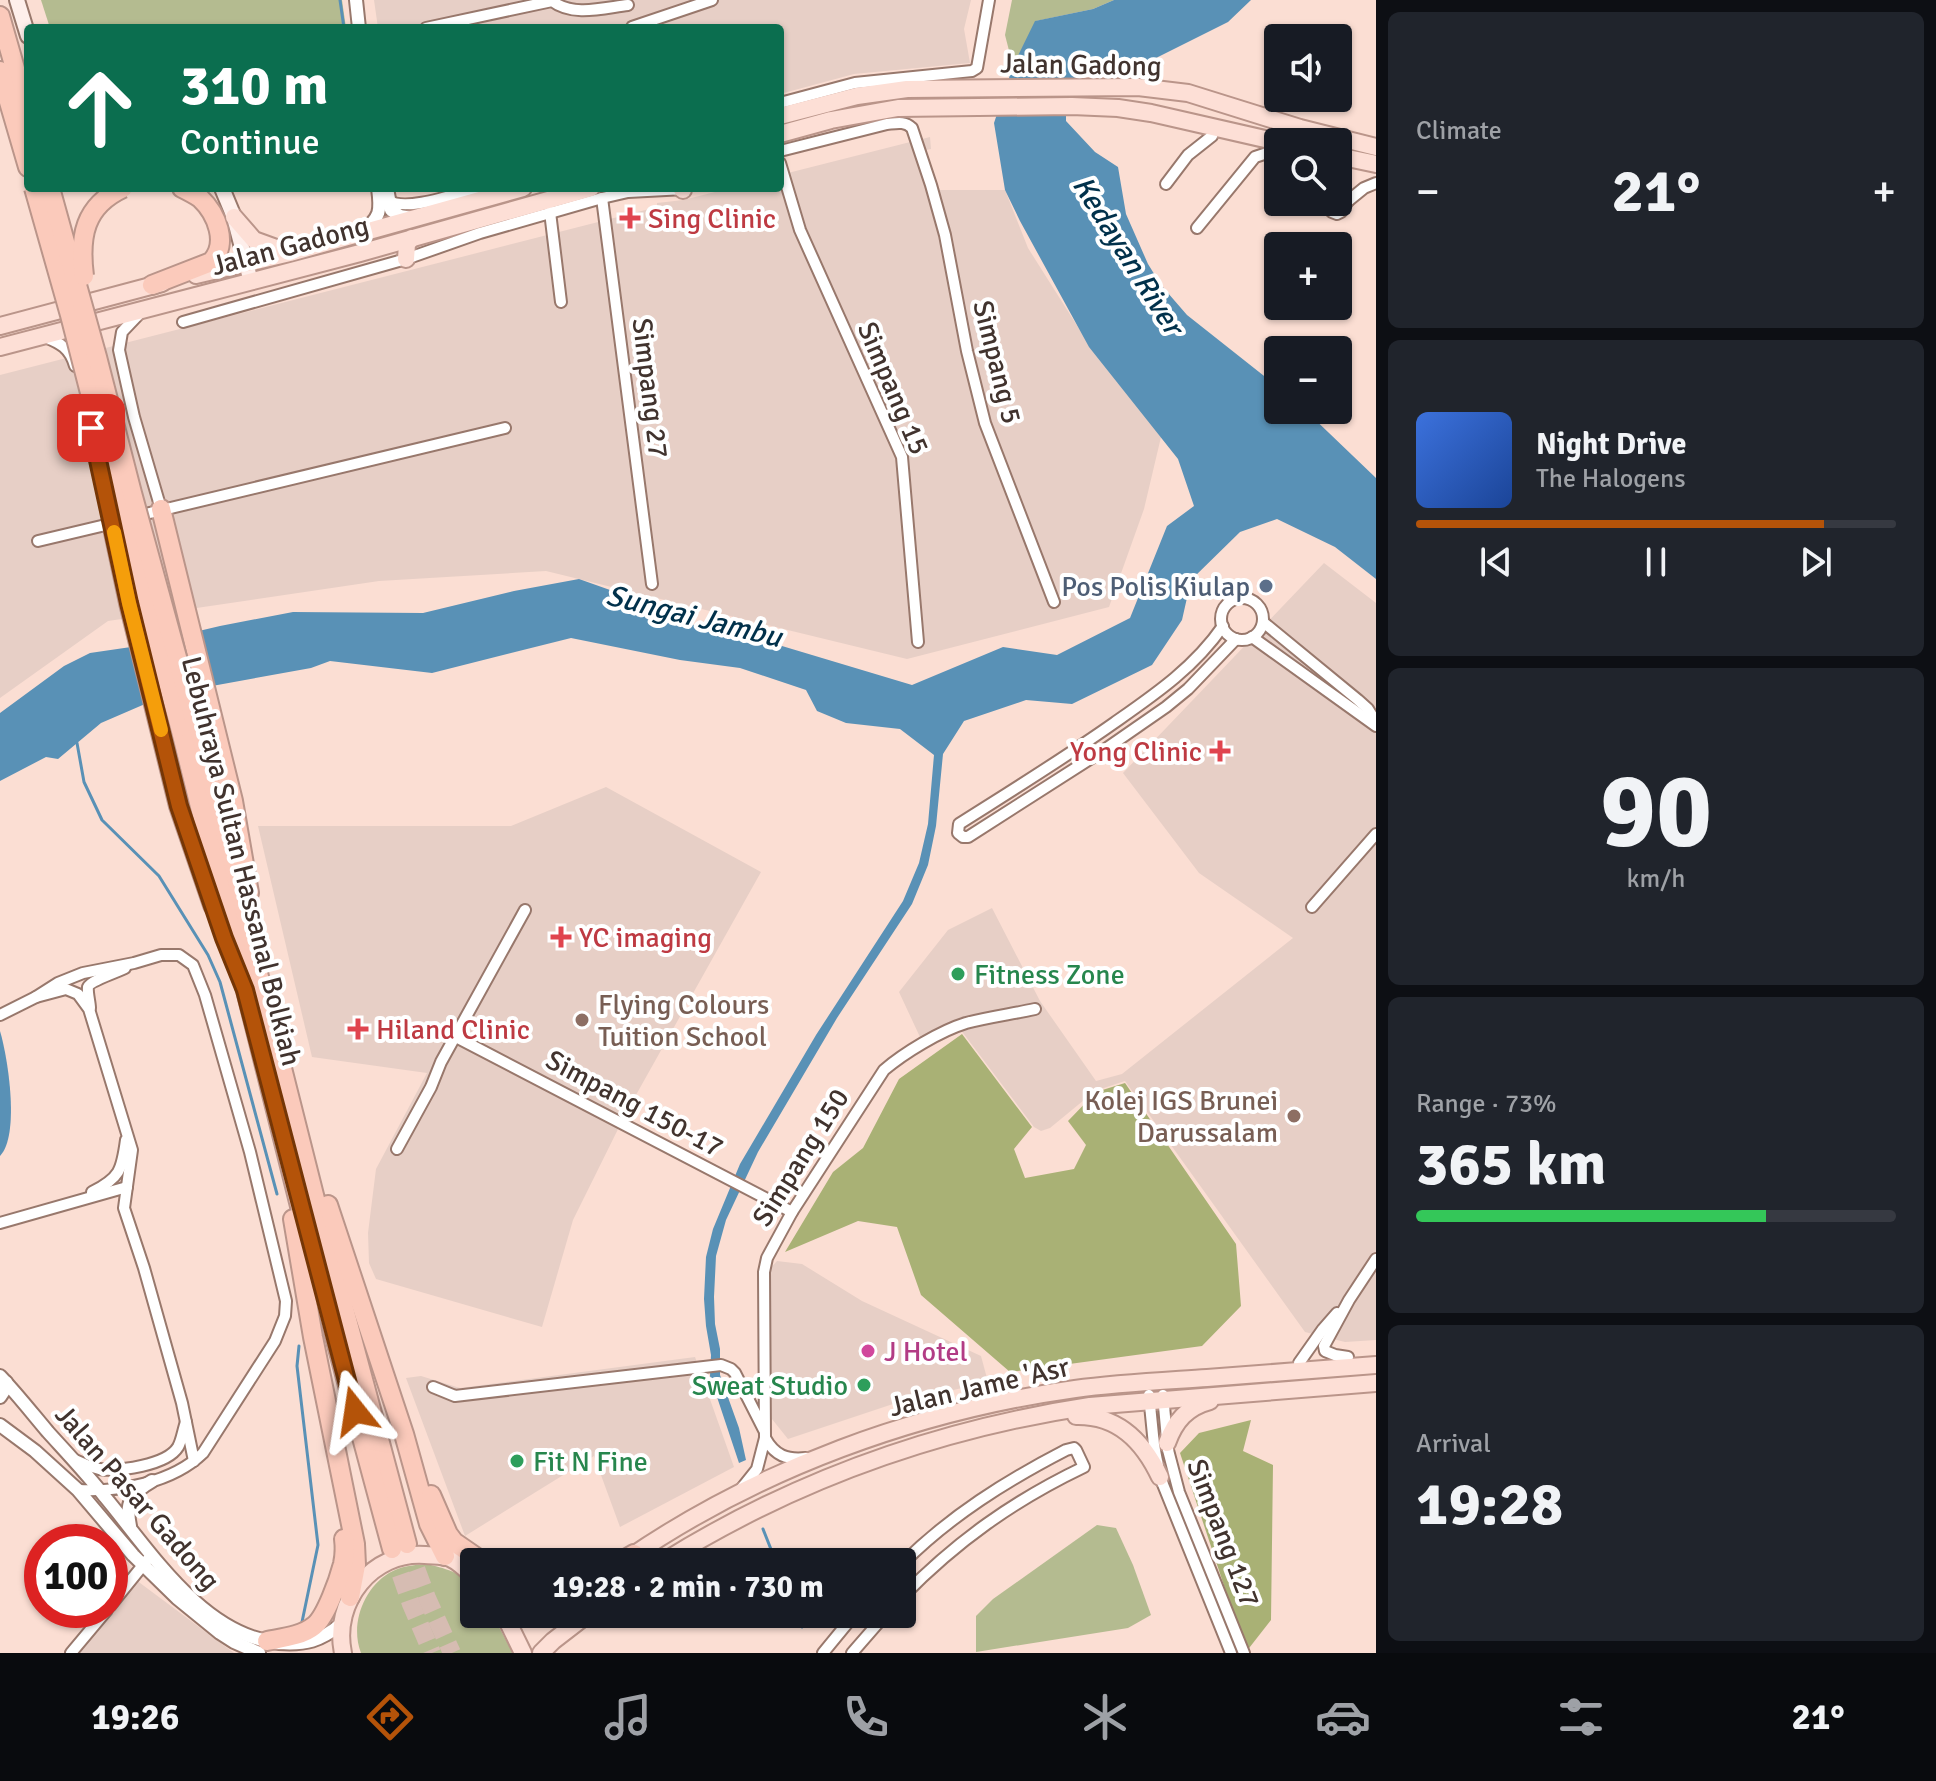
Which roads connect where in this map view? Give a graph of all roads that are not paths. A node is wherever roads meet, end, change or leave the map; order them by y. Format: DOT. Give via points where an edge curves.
graph roads {
  1 [pos="17,0"];
  2 [pos="356,0"];
  3 [pos="712,0"];
  4 [pos="989,0"];
  5 [pos="628,3"];
  6 [pos="0,16"];
  7 [pos="24,24"];
  8 [pos="359,24"];
  9 [pos="445,24"];
  10 [pos="632,24"];
  11 [pos="641,24"];
  12 [pos="6,82"];
  13 [pos="784,102"];
  14 [pos="24,108"];
  15 [pos="784,115"];
  16 [pos="1215,128"];
  17 [pos="1297,128"];
  18 [pos="784,133"];
  19 [pos="1264,139"];
  20 [pos="1352,143"];
  21 [pos="1376,147"];
  22 [pos="784,150"];
  23 [pos="24,152"];
  24 [pos="1264,154"];
  25 [pos="1352,159"];
  26 [pos="1376,164"];
  27 [pos="784,176"];
  28 [pos="1376,183"];
  29 [pos="1166,184"];
  30 [pos="35,192"];
  31 [pos="51,192"];
  32 [pos="117,192"];
  33 [pos="189,192"];
  34 [pos="224,192"];
  35 [pos="378,192"];
  36 [pos="464,192"];
  37 [pos="509,192"];
  38 [pos="628,192"];
  39 [pos="597,193"];
  40 [pos="388,194"];
  41 [pos="1352,194"];
  42 [pos="550,212"];
  43 [pos="234,217"];
  44 [pos="413,219"];
  45 [pos="1197,228"];
  46 [pos="360,234"];
  47 [pos="412,238"];
  48 [pos="374,249"];
  49 [pos="290,253"];
  50 [pos="406,259"];
  51 [pos="246,263"];
  52 [pos="384,266"];
  53 [pos="251,282"];
  54 [pos="152,285"];
  55 [pos="561,302"];
  56 [pos="143,311"];
  57 [pos="183,322"];
  58 [pos="0,326"];
  59 [pos="42,336"];
  60 [pos="91,336"];
  61 [pos="0,347"];
  62 [pos="505,428"];
  63 [pos="161,509"];
  64 [pos="112,523"];
  65 [pos="38,541"];
  66 [pos="652,584"];
  67 [pos="1054,602"];
  68 [pos="1263,622"];
  69 [pos="1223,626"];
  70 [pos="1252,637"];
  71 [pos="1236,639"];
  72 [pos="918,642"];
  73 [pos="1376,724"];
  74 [pos="187,725"];
  75 [pos="1376,834"];
  76 [pos="1312,907"];
  77 [pos="525,910"];
  78 [pos="134,963"];
  79 [pos="36,997"];
  80 [pos="89,1009"];
  81 [pos="1035,1009"];
  82 [pos="0,1015"];
  83 [pos="456,1037"];
  84 [pos="272,1096"];
  85 [pos="296,1124"];
  86 [pos="127,1136"];
  87 [pos="397,1149"];
  88 [pos="127,1187"];
  89 [pos="69,1204"];
  90 [pos="792,1212"];
  91 [pos="0,1223"];
  92 [pos="1376,1259"];
  93 [pos="1349,1300"];
  94 [pos="1376,1355"];
  95 [pos="1348,1357"];
  96 [pos="1299,1363"];
  97 [pos="1376,1365"];
  98 [pos="1240,1375"];
  99 [pos="3,1379"];
  100 [pos="1155,1381"];
  101 [pos="1376,1383"];
  102 [pos="433,1387"];
  103 [pos="1327,1387"];
  104 [pos="744,1390"];
  105 [pos="1235,1394"];
  106 [pos="765,1396"];
  107 [pos="0,1397"];
  108 [pos="1156,1400"];
  109 [pos="186,1420"];
  110 [pos="1003,1424"];
  111 [pos="0,1425"];
  112 [pos="404,1434"];
  113 [pos="765,1435"];
  114 [pos="0,1436"];
  115 [pos="18,1437"];
  116 [pos="1167,1443"];
  117 [pos="822,1456"];
  118 [pos="72,1459"];
  119 [pos="194,1461"];
  120 [pos="342,1476"];
  121 [pos="1160,1477"];
  122 [pos="152,1481"];
  123 [pos="78,1490"];
  124 [pos="100,1491"];
  125 [pos="734,1496"];
  126 [pos="130,1526"];
  127 [pos="463,1548"];
  128 [pos="644,1548"];
  129 [pos="687,1548"];
  130 [pos="916,1551"];
  131 [pos="152,1555"];
  132 [pos="448,1558"];
  133 [pos="460,1560"];
  134 [pos="143,1565"];
  135 [pos="460,1567"];
  136 [pos="128,1583"];
  137 [pos="916,1583"];
  138 [pos="350,1597"];
  139 [pos="341,1624"];
  140 [pos="92,1628"];
  141 [pos="511,1628"];
  142 [pos="570,1628"];
  143 [pos="844,1628"];
  144 [pos="874,1628"];
  145 [pos="263,1647"];
  146 [pos="856,1650"];
  147 [pos="71,1653"];
  148 [pos="343,1653"];
  149 [pos="523,1653"];
  150 [pos="541,1653"];
  151 [pos="823,1653"];
  152 [pos="1229,1653"];
  153 [pos="1244,1653"];
  1 -- 7 [label="main road"];
  2 -- 8 [label="street"];
  3 -- 11 [label="street"];
  4 -- 13 [label="street" via="977,68 972,71 855,83"];
  5 -- 9 [label="street" via="586,10 566,9 552,1"];
  5 -- 10 [label="street"];
  6 -- 12 [label="highway"];
  12 -- 14 [label="highway"];
  12 -- 23 [label="highway"];
  15 -- 17 [label="main road, Jalan Gadong" via="907,89 1138,87 1188,93"];
  16 -- 18 [label="main road, Jalan Gadong" via="1118,108 956,107 880,110"];
  16 -- 19 [label="main road, Jalan Gadong"];
  16 -- 29 [label="street"];
  20 -- 21 [label="main road, Jalan Gadong"];
  22 -- 67 [label="street, Simpang 5" via="887,124 912,128 945,235 985,423"];
  24 -- 45 [label="street" via="1255,157"];
  25 -- 26 [label="main road"];
  27 -- 72 [label="street, Simpang 15" via="800,230 902,457"];
  28 -- 41 [label="street"];
  30 -- 74 [label="highway, Lebuhraya Sultan Hassanal Bolkiah, bridge" via="117,498"];
  31 -- 60 [label="highway, Lebuhraya Sultan Hassanal Bolkiah, bridge"];
  32 -- 60 [label="highway, bridge" via="94,212 82,238"];
  33 -- 54 [label="highway" via="208,208 218,227 220,249 211,262"];
  34 -- 43 [label="main road"];
  35 -- 46 [label="street" via="380,210"];
  36 -- 40 [label="street" via="403,206 393,204"];
  37 -- 44 [label="main road, Jalan Gadong"];
  38 -- 39 [label="street"];
  39 -- 42 [label="street"];
  39 -- 47 [label="main road, Jalan Gadong"];
  39 -- 66 [label="street, Simpang 27"];
  40 -- 44 [label="street" via="394,213"];
  42 -- 50 [label="street"];
  42 -- 55 [label="street"];
  43 -- 49 [label="main road" via="254,240"];
  43 -- 51 [label="main road"];
  44 -- 46 [label="main road, Jalan Gadong"];
  46 -- 49 [label="main road, Jalan Gadong"];
  47 -- 48 [label="main road, Jalan Gadong"];
  47 -- 50 [label="main road"];
  48 -- 52 [label="main road"];
  48 -- 53 [label="main road, Jalan Gadong"];
  49 -- 51 [label="main road, Jalan Gadong"];
  50 -- 52 [label="street"];
  51 -- 53 [label="main road"];
  51 -- 54 [label="main road, Jalan Gadong"];
  52 -- 57 [label="street"];
  53 -- 56 [label="main road, Jalan Gadong"];
  54 -- 58 [label="main road, Jalan Gadong"];
  56 -- 59 [label="main road, Jalan Gadong"];
  56 -- 63 [label="street" via="122,332 119,350"];
  59 -- 61 [label="main road, Jalan Gadong"];
  59 -- 64 [label="street" via="64,346 73,359"];
  60 -- 74 [label="highway, Lebuhraya Sultan Hassanal Bolkiah, bridge"];
  62 -- 63 [label="street"];
  63 -- 64 [label="street"];
  63 -- 74 [label="highway" via="181,590"];
  64 -- 65 [label="street"];
  64 -- 74 [label="highway" via="129,603"];
  68 -- 69 [label="street" via="1256,604 1237,599 1222,612"];
  68 -- 70 [label="street"];
  68 -- 73 [label="street" via="1368,709"];
  69 -- 71 [label="street"];
  69 -- 71 [label="street" via="1165,687 959,824 958,833 968,837 1104,750 1188,689"];
  70 -- 71 [label="street"];
  70 -- 73 [label="street"];
  74 -- 84 [label="highway, Lebuhraya Sultan Hassanal Bolkiah"];
  74 -- 85 [label="highway, Lebuhraya Sultan Hassanal Bolkiah"];
  75 -- 76 [label="street"];
  77 -- 83 [label="street"];
  78 -- 79 [label="street" via="75,976"];
  78 -- 80 [label="street" via="91,983"];
  78 -- 119 [label="street" via="179,955 193,965 200,980 286,1301 275,1341"];
  79 -- 80 [label="street" via="66,989 78,994"];
  79 -- 82 [label="street"];
  80 -- 86 [label="street"];
  81 -- 90 [label="street, Simpang 150" via="965,1024 899,1057 884,1070"];
  83 -- 87 [label="street"];
  83 -- 90 [label="street, Simpang 150-17"];
  84 -- 85 [label="highway, Lebuhraya Sultan Hassanal Bolkiah" via="399,1546"];
  84 -- 120 [label="highway"];
  85 -- 112 [label="highway"];
  86 -- 88 [label="street" via="132,1150"];
  86 -- 89 [label="street" via="116,1178"];
  88 -- 89 [label="street"];
  88 -- 109 [label="street" via="124,1208"];
  89 -- 91 [label="street"];
  90 -- 106 [label="street, Simpang 150" via="764,1272"];
  92 -- 93 [label="street"];
  93 -- 95 [label="street" via="1324,1346 1330,1354"];
  93 -- 96 [label="street"];
  94 -- 95 [label="main road"];
  95 -- 96 [label="main road"];
  96 -- 98 [label="main road" via="1259,1366"];
  97 -- 98 [label="main road, Jalan Jame 'Asr"];
  98 -- 100 [label="main road, Jalan Jame 'Asr"];
  98 -- 103 [label="main road" via="1257,1384"];
  99 -- 107 [label="street"];
  99 -- 118 [label="street, Jalan Pasar Gadong"];
  100 -- 108 [label="street, Simpang 127"];
  100 -- 117 [label="main road, Jalan Jame 'Asr" via="1002,1402 898,1429"];
  101 -- 103 [label="main road, Jalan Jame 'Asr"];
  102 -- 104 [label="street" via="455,1396 721,1365 735,1373"];
  103 -- 105 [label="main road, Jalan Jame 'Asr"];
  104 -- 106 [label="street"];
  104 -- 113 [label="street"];
  105 -- 108 [label="main road, Jalan Jame 'Asr"];
  105 -- 116 [label="main road" via="1187,1411"];
  106 -- 113 [label="street, Simpang 150"];
  108 -- 110 [label="main road, Jalan Jame 'Asr" via="1057,1411"];
  108 -- 116 [label="street, Simpang 127"];
  108 -- 121 [label="street, Simpang 127" via="1154,1445"];
  109 -- 118 [label="street" via="178,1447 156,1461 102,1469"];
  109 -- 119 [label="street"];
  110 -- 121 [label="main road" via="1099,1418 1134,1437"];
  110 -- 129 [label="main road, Jalan Jame 'Asr" via="902,1450 828,1477"];
  111 -- 115 [label="street, Jalan Pasar Gadong"];
  112 -- 127 [label="highway" via="448,1534"];
  112 -- 132 [label="highway" via="429,1524"];
  113 -- 117 [label="street" via="783,1457"];
  113 -- 125 [label="street, Simpang 150" via="757,1469"];
  114 -- 115 [label="street"];
  115 -- 123 [label="street, Jalan Pasar Gadong"];
  116 -- 153 [label="street, Simpang 127" via="1179,1492"];
  117 -- 125 [label="main road, Jalan Jame 'Asr"];
  118 -- 124 [label="street, Jalan Pasar Gadong"];
  119 -- 122 [label="street"];
  120 -- 138 [label="highway" via="355,1544"];
  120 -- 145 [label="highway" via="345,1553 322,1617 309,1630"];
  121 -- 152 [label="street, Simpang 127"];
  122 -- 124 [label="street"];
  122 -- 126 [label="street" via="128,1506"];
  123 -- 124 [label="street"];
  123 -- 134 [label="street, Jalan Pasar Gadong"];
  124 -- 126 [label="street, Jalan Pasar Gadong"];
  125 -- 128 [label="main road, Jalan Jame 'Asr"];
  126 -- 131 [label="street, Jalan Pasar Gadong"];
  130 -- 137 [label="street" via="980,1500 1058,1454 1076,1450 1084,1467 1002,1512"];
  131 -- 134 [label="street"];
  131 -- 145 [label="street, Jalan Pasar Gadong" via="226,1626"];
  132 -- 133 [label="main road"];
  132 -- 135 [label="main road"];
  132 -- 138 [label="main road" via="403,1555 366,1576"];
  134 -- 136 [label="street"];
  134 -- 145 [label="street, Jalan Pasar Gadong" via="220,1633 234,1642"];
  138 -- 139 [label="main road"];
  139 -- 145 [label="street, Jalan Pasar Gadong" via="312,1641"];
  139 -- 148 [label="main road"];
  140 -- 147 [label="street"];
  141 -- 149 [label="main road"];
  142 -- 150 [label="main road"];
  143 -- 151 [label="street"];
  144 -- 146 [label="street"];
}
